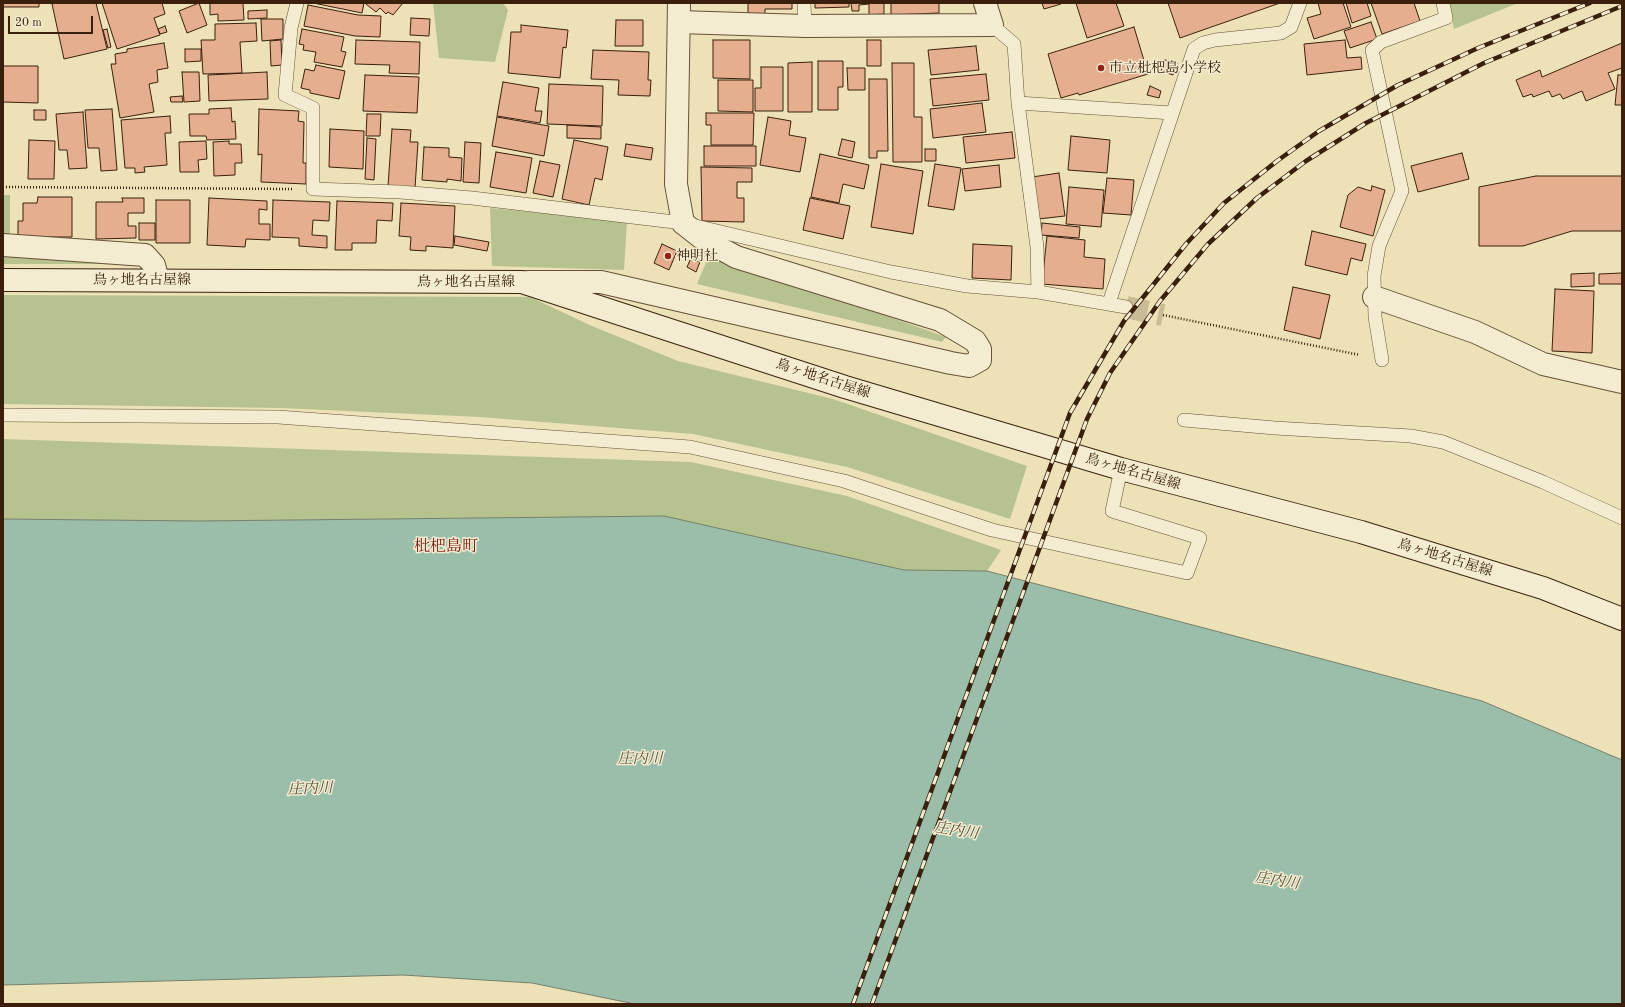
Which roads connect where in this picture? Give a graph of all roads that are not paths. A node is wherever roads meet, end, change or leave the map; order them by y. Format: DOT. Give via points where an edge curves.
graph roads {
  1 [pos="296,3"];
  2 [pos="804,3"];
  3 [pos="986,3"];
  4 [pos="1300,3"];
  5 [pos="1443,3"];
  6 [pos="679,13"];
  7 [pos="805,26"];
  8 [pos="992,26"];
  9 [pos="1018,103"];
  10 [pos="1172,113"];
  11 [pos="683,223"];
  12 [pos="3,245"];
  13 [pos="3,280"];
  14 [pos="158,280"];
  15 [pos="522,282"];
  16 [pos="1038,292"];
  17 [pos="1374,296"];
  18 [pos="1109,303"];
  19 [pos="1126,307"];
  20 [pos="1382,360"];
  21 [pos="1622,382"];
  22 [pos="3,415"];
  23 [pos="1184,420"];
  24 [pos="1121,469"];
  25 [pos="1622,518"];
  26 [pos="1622,619"];
  1 -- 11 [label="lane" via="285,94 313,108 313,189 472,198"];
  2 -- 7 [label="lane"];
  3 -- 8 [label="street"];
  4 -- 10 [label="lane" via="1291,27 1281,33 1215,40 1194,49"];
  5 -- 17 [label="lane" via="1446,18 1380,42 1372,50 1402,192 1379,246"];
  6 -- 7 [label="street"];
  6 -- 11 [label="street" via="676,184"];
  7 -- 8 [label="street"];
  8 -- 9 [label="lane" via="1014,44"];
  9 -- 10 [label="lane"];
  9 -- 16 [label="lane" via="1037,247"];
  10 -- 18 [label="lane"];
  11 -- 15 [label="street" via="702,238 736,257 940,320 975,341 980,349 980,360 969,366 951,363 601,282"];
  11 -- 16 [label="lane" via="891,272 967,286"];
  12 -- 14 [label="street" via="145,255 154,265"];
  13 -- 14 [label="street, 鳥ヶ地名古屋線"];
  14 -- 15 [label="street, 鳥ヶ地名古屋線"];
  15 -- 24 [label="street, 鳥ヶ地名古屋線" via="845,387"];
  16 -- 18 [label="lane"];
  17 -- 20 [label="lane"];
  17 -- 21 [label="street" via="1475,332 1544,364"];
  18 -- 19 [label="lane"];
  22 -- 24 [label="lane" via="278,417 690,447 844,481 992,530 1186,573 1200,538 1112,511"];
  23 -- 25 [label="lane" via="1411,436 1442,442 1543,482"];
  24 -- 26 [label="street, 鳥ヶ地名古屋線" via="1361,532 1543,588"];
}
